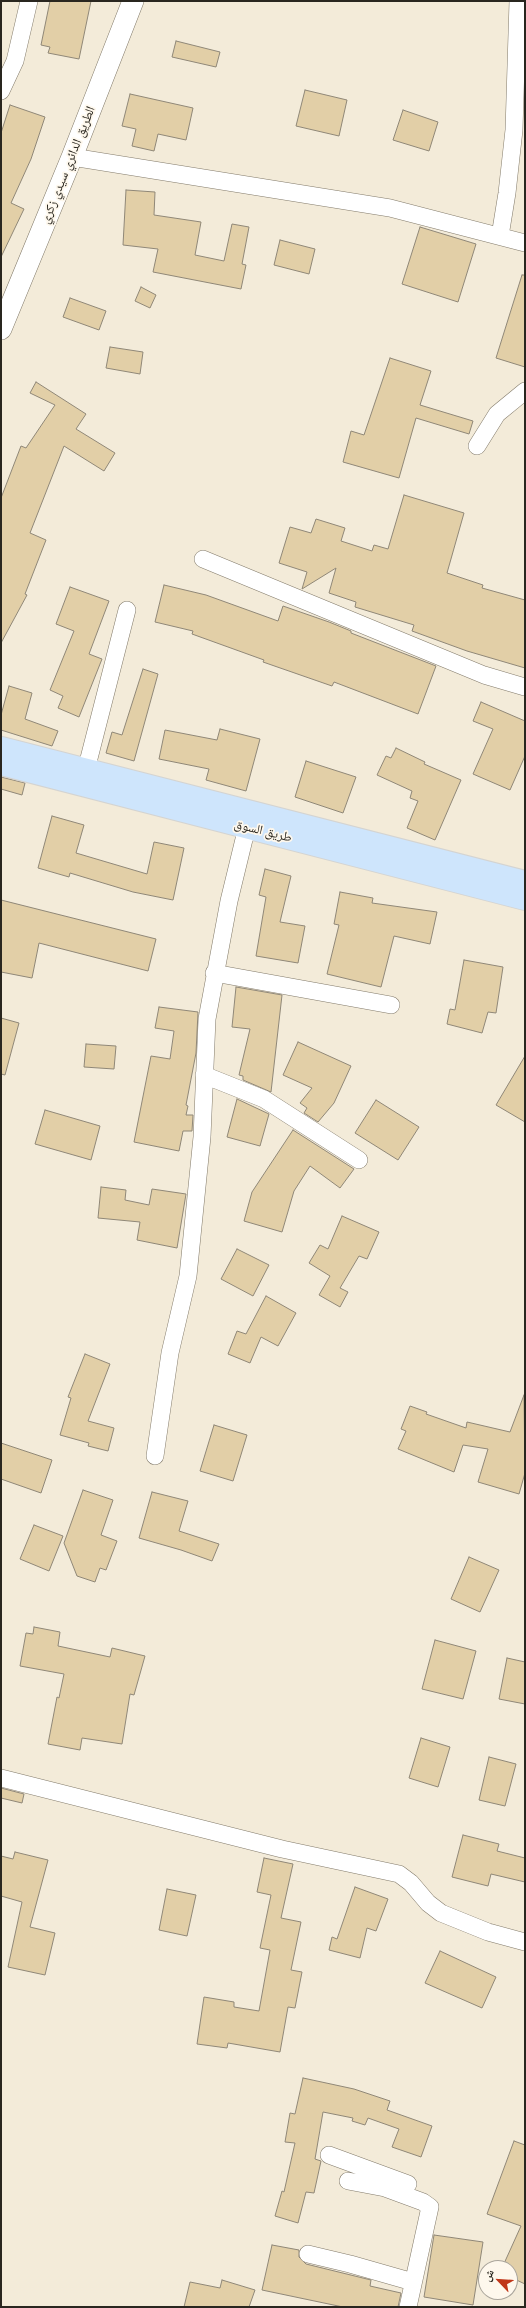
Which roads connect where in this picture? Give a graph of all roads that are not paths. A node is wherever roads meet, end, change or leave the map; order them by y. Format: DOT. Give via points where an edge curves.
graph roads {
  1 [pos="29,1"];
  2 [pos="133,1"];
  3 [pos="518,1"];
  4 [pos="1,91"];
  5 [pos="72,157"];
  6 [pos="500,236"];
  7 [pos="525,243"];
  8 [pos="1,329"];
  9 [pos="525,391"];
  10 [pos="477,446"];
  11 [pos="203,559"];
  12 [pos="127,610"];
  13 [pos="525,687"];
  14 [pos="1,748"];
  15 [pos="1,764"];
  16 [pos="86,770"];
  17 [pos="247,827"];
  18 [pos="525,882"];
  19 [pos="525,899"];
  20 [pos="214,973"];
  21 [pos="391,1005"];
  22 [pos="204,1075"];
  23 [pos="359,1160"];
  24 [pos="155,1456"];
  25 [pos="1,1778"];
  26 [pos="525,1942"];
  27 [pos="330,2155"];
  28 [pos="348,2181"];
  29 [pos="430,2207"];
  30 [pos="308,2254"];
  31 [pos="413,2282"];
  32 [pos="408,2307"];
  1 -- 4 [label="street" via="15,61"];
  2 -- 5 [label="street, الطريق الدائري سيدي زكري"];
  3 -- 6 [label="street" via="514,130"];
  5 -- 6 [label="street" via="390,208"];
  5 -- 8 [label="street, الطريق الدائري سيدي زكري"];
  6 -- 7 [label="street"];
  9 -- 10 [label="street" via="497,414"];
  11 -- 13 [label="street" via="484,675"];
  12 -- 16 [label="street"];
  14 -- 16 [label="main road, طريق السوق"];
  15 -- 17 [label="main road, طريق السوق"];
  16 -- 18 [label="main road, طريق السوق"];
  17 -- 19 [label="main road, طريق السوق"];
  17 -- 20 [label="street"];
  20 -- 21 [label="street"];
  20 -- 22 [label="street" via="207,1019"];
  22 -- 23 [label="street" via="264,1099"];
  22 -- 24 [label="street" via="202,1137 188,1276 170,1353"];
  25 -- 26 [label="street" via="282,1849 399,1874 441,1913 488,1932"];
  27 -- 29 [label="street" via="424,2190 431,2197"];
  28 -- 29 [label="street" via="385,2188"];
  29 -- 31 [label="street"];
  30 -- 31 [label="street"];
  31 -- 32 [label="street"];
}
